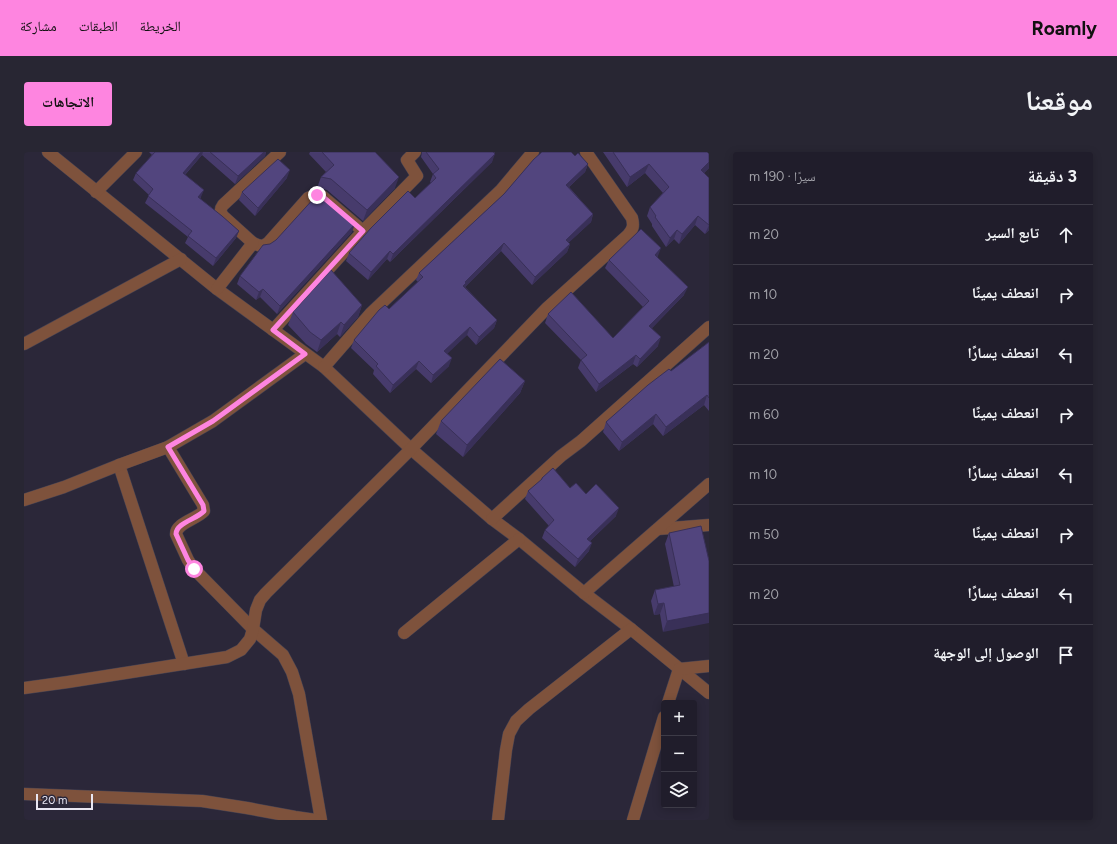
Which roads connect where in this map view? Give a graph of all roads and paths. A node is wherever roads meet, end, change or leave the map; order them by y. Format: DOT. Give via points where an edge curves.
graph roads {
  1 [pos="48,152"];
  2 [pos="136,152"];
  3 [pos="280,152"];
  4 [pos="415,152"];
  5 [pos="533,152"];
  6 [pos="586,152"];
  7 [pos="96,192"];
  8 [pos="363,231"];
  9 [pos="253,243"];
  10 [pos="181,259"];
  11 [pos="217,289"];
  12 [pos="709,327"];
  13 [pos="273,330"];
  14 [pos="24,344"];
  15 [pos="305,354"];
  16 [pos="324,367"];
  17 [pos="168,447"];
  18 [pos="411,449"];
  19 [pos="119,465"];
  20 [pos="709,484"];
  21 [pos="24,500"];
  22 [pos="492,519"];
  23 [pos="709,525"];
  24 [pos="658,528"];
  25 [pos="519,539"];
  26 [pos="584,593"];
  27 [pos="253,629"];
  28 [pos="631,630"];
  29 [pos="404,633"];
  30 [pos="184,664"];
  31 [pos="709,666"];
  32 [pos="679,669"];
  33 [pos="24,688"];
  34 [pos="709,693"];
  35 [pos="669,700"];
  36 [pos="661,727"];
  37 [pos="24,794"];
  38 [pos="295,819"];
  39 [pos="316,820"];
  40 [pos="321,820"];
  41 [pos="498,820"];
  42 [pos="633,820"];
  1 -- 7 [label="street"];
  2 -- 7 [label="street"];
  3 -- 9 [label="street" via="220,208 223,216"];
  4 -- 8 [label="street" via="407,160 417,176"];
  5 -- 16 [label="street" via="501,190 371,313"];
  6 -- 18 [label="street" via="632,218 632,230 547,308"];
  7 -- 10 [label="street"];
  8 -- 9 [label="street" via="322,196 312,196 268,243 260,247"];
  8 -- 13 [label="street"];
  9 -- 11 [label="street"];
  10 -- 11 [label="street"];
  10 -- 14 [label="street"];
  11 -- 13 [label="street"];
  12 -- 22 [label="street"];
  13 -- 15 [label="street"];
  15 -- 16 [label="street"];
  15 -- 17 [label="street" via="213,421"];
  16 -- 18 [label="street"];
  17 -- 19 [label="street"];
  17 -- 27 [label="street" via="203,505 204,511 200,515 176,530 188,560"];
  18 -- 22 [label="street"];
  18 -- 27 [label="street" via="260,600"];
  19 -- 21 [label="street"];
  19 -- 30 [label="street"];
  20 -- 24 [label="street"];
  22 -- 25 [label="street"];
  23 -- 24 [label="street"];
  24 -- 26 [label="street"];
  25 -- 26 [label="street"];
  25 -- 29 [label="street"];
  26 -- 28 [label="street"];
  27 -- 30 [label="street" via="250,639 241,650 227,657"];
  27 -- 40 [label="street" via="283,655 292,672"];
  28 -- 32 [label="street"];
  28 -- 41 [label="street" via="516,721 509,734 506,750"];
  30 -- 33 [label="street"];
  31 -- 32 [label="street"];
  32 -- 34 [label="street"];
  32 -- 35 [label="street"];
  36 -- 42 [label="street"];
  37 -- 38 [label="street" via="202,801"];
  38 -- 39 [label="street"];
}
